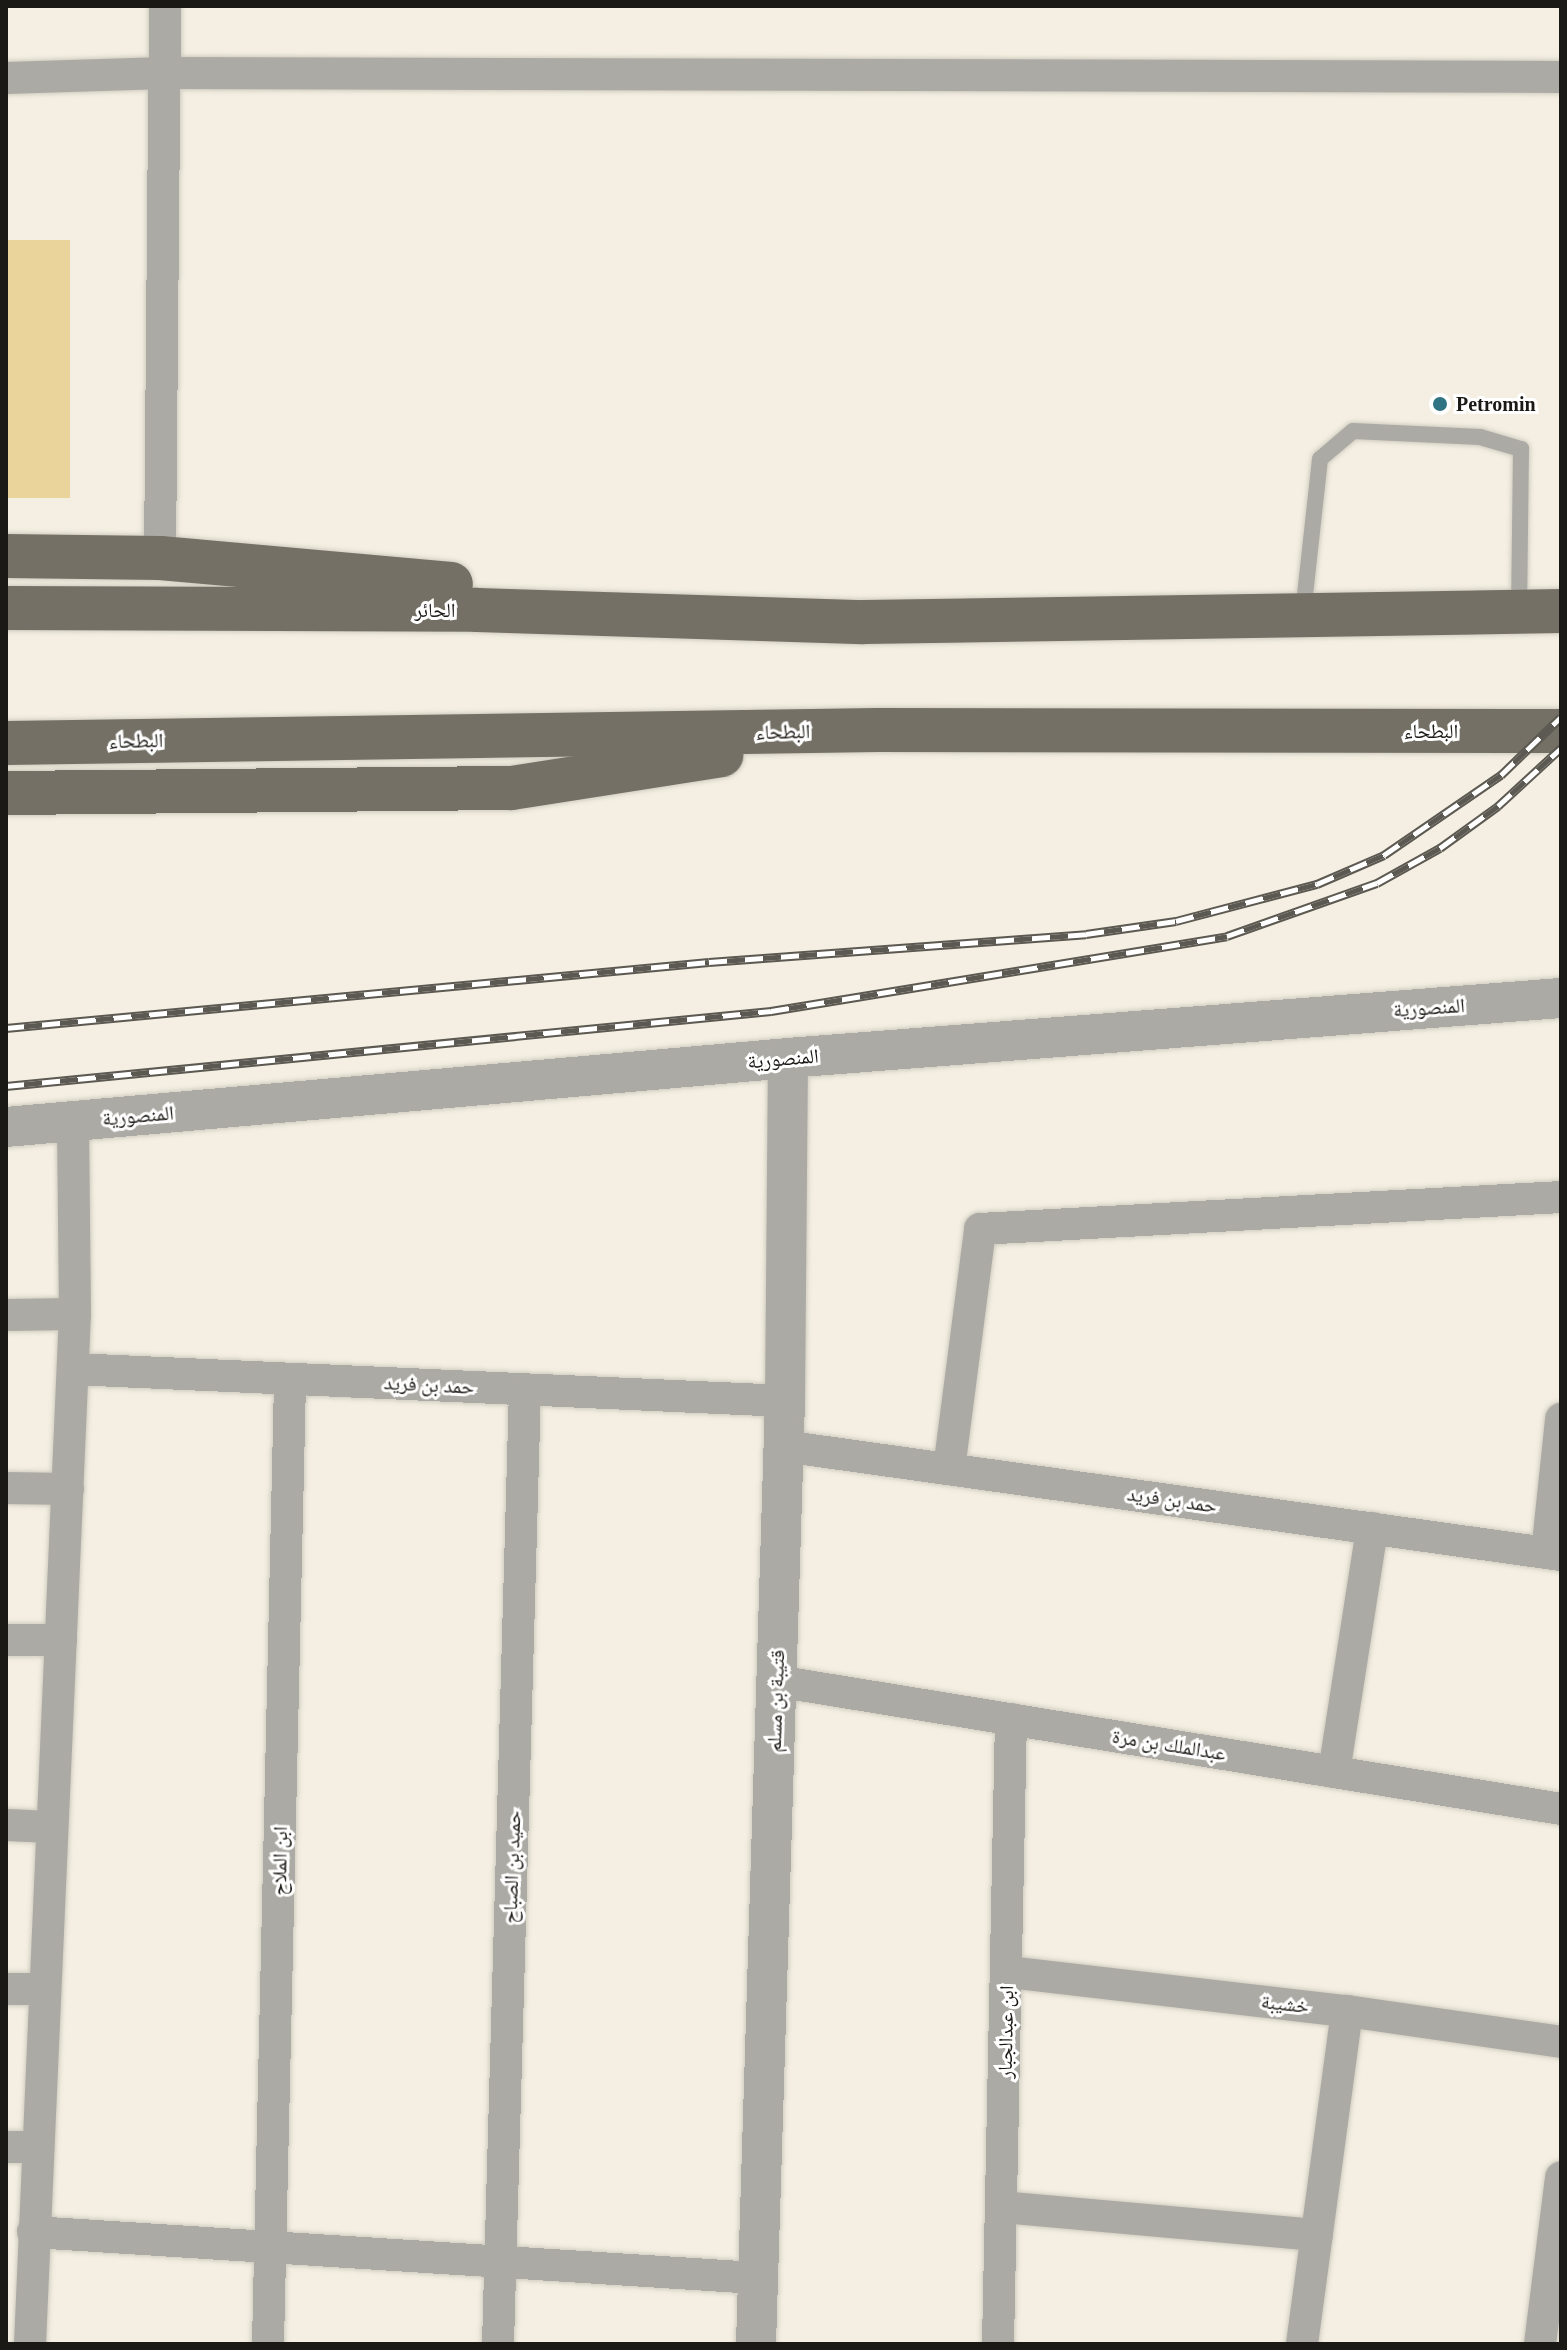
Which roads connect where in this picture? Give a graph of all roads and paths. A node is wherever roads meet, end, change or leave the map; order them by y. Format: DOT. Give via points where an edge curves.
graph roads {
  1 [pos="165,6"];
  2 [pos="165,73"];
  3 [pos="1561,77"];
  4 [pos="6,78"];
  5 [pos="6,556"];
  6 [pos="160,558"];
  7 [pos="6,608"];
  8 [pos="1540,612"];
  9 [pos="1302,615"];
  10 [pos="864,622"];
  11 [pos="878,730"];
  12 [pos="1561,731"];
  13 [pos="6,743"];
  14 [pos="6,793"];
  15 [pos="1561,998"];
  16 [pos="788,1058"];
  17 [pos="73,1121"];
  18 [pos="6,1127"];
  19 [pos="1561,1197"];
  20 [pos="75,1314"];
  21 [pos="6,1315"];
  22 [pos="73,1369"];
  23 [pos="290,1379"];
  24 [pos="525,1390"];
  25 [pos="785,1401"];
  26 [pos="1561,1419"];
  27 [pos="783,1446"];
  28 [pos="1558,1466"];
  29 [pos="949,1469"];
  30 [pos="6,1488"];
  31 [pos="68,1489"];
  32 [pos="1372,1528"];
  33 [pos="1554,1554"];
  34 [pos="6,1640"];
  35 [pos="61,1640"];
  36 [pos="776,1681"];
  37 [pos="1011,1719"];
  38 [pos="1334,1772"];
  39 [pos="1561,1809"];
  40 [pos="6,1825"];
  41 [pos="52,1827"];
  42 [pos="1008,1972"];
  43 [pos="6,1989"];
  44 [pos="44,1989"];
  45 [pos="1347,2011"];
  46 [pos="1561,2042"];
  47 [pos="22,2147"];
  48 [pos="1561,2177"];
  49 [pos="1002,2207"];
  50 [pos="33,2232"];
  51 [pos="1317,2235"];
  52 [pos="272,2247"];
  53 [pos="501,2262"];
  54 [pos="757,2278"];
  55 [pos="22,2336"];
  56 [pos="268,2344"];
  57 [pos="498,2344"];
  58 [pos="756,2344"];
  59 [pos="998,2344"];
  60 [pos="1302,2344"];
  61 [pos="1540,2344"];
  1 -- 2 [label="street"];
  2 -- 3 [label="street"];
  2 -- 4 [label="street"];
  2 -- 6 [label="street"];
  5 -- 6 [label="main road"];
  6 -- 10 [label="main road"];
  7 -- 10 [label="main road, الحائر" via="477,610"];
  8 -- 9 [label="main road"];
  8 -- 9 [label="lane" via="1521,449 1480,437 1353,431 1320,459"];
  9 -- 10 [label="main road"];
  11 -- 12 [label="main road, البطحاء"];
  11 -- 13 [label="main road, البطحاء"];
  11 -- 14 [label="main road" via="511,788"];
  15 -- 16 [label="street, المنصورية"];
  16 -- 17 [label="street, المنصورية"];
  16 -- 25 [label="street, قتيبة بن مسلم"];
  17 -- 18 [label="street, المنصورية"];
  17 -- 20 [label="street"];
  19 -- 29 [label="street" via="980,1229"];
  20 -- 21 [label="street"];
  20 -- 22 [label="street"];
  22 -- 23 [label="street, حمد بن فريد"];
  22 -- 31 [label="street"];
  23 -- 24 [label="street, حمد بن فريد"];
  23 -- 52 [label="street, ابن الملاح"];
  24 -- 25 [label="street, حمد بن فريد"];
  24 -- 53 [label="street, حميد بن الصباح"];
  25 -- 27 [label="street, قتيبة بن مسلم"];
  26 -- 28 [label="street"];
  27 -- 29 [label="street, حمد بن فريد"];
  27 -- 36 [label="street, قتيبة بن مسلم"];
  28 -- 33 [label="street"];
  29 -- 32 [label="street, حمد بن فريد"];
  30 -- 31 [label="street"];
  31 -- 35 [label="street"];
  32 -- 33 [label="street, حمد بن فريد"];
  32 -- 38 [label="street"];
  34 -- 35 [label="street"];
  35 -- 41 [label="street"];
  36 -- 37 [label="street, عبدالملك بن مرة"];
  36 -- 54 [label="street, قتيبة بن مسلم"];
  37 -- 38 [label="street, عبدالملك بن مرة"];
  37 -- 42 [label="street, ابن عبدالجبار"];
  38 -- 39 [label="street, عبدالملك بن مرة"];
  40 -- 41 [label="street"];
  41 -- 44 [label="street"];
  42 -- 45 [label="street, خشيبة"];
  42 -- 49 [label="street, ابن عبدالجبار"];
  43 -- 44 [label="street"];
  44 -- 47 [label="street"];
  45 -- 46 [label="street, خشيبة"];
  45 -- 51 [label="street"];
  47 -- 50 [label="street"];
  48 -- 61 [label="street"];
  49 -- 51 [label="street"];
  49 -- 59 [label="street, ابن عبدالجبار"];
  50 -- 52 [label="street"];
  50 -- 55 [label="street"];
  51 -- 60 [label="street"];
  52 -- 53 [label="street"];
  52 -- 56 [label="street, ابن الملاح"];
  53 -- 54 [label="street"];
  53 -- 57 [label="street, حميد بن الصباح"];
  54 -- 58 [label="street, قتيبة بن مسلم"];
}
